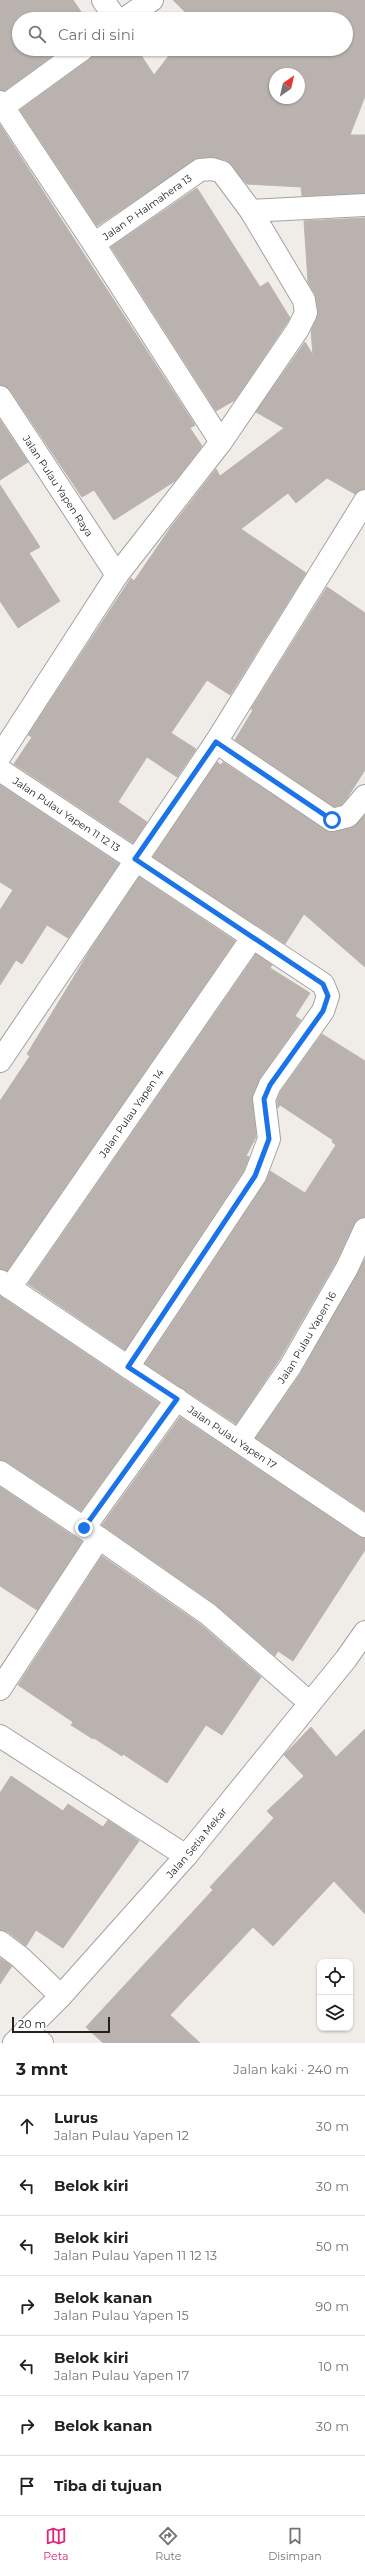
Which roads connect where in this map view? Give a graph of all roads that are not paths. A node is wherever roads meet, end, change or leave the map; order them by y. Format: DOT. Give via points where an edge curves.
graph roads {
  1 [pos="102,0"];
  2 [pos="152,0"];
  3 [pos="111,12"];
  4 [pos="134,12"];
  5 [pos="73,56"];
  6 [pos="2,105"];
  7 [pos="365,205"];
  8 [pos="251,211"];
  9 [pos="94,244"];
  10 [pos="0,397"];
  11 [pos="221,442"];
  12 [pos="365,501"];
  13 [pos="117,575"];
  14 [pos="3,742"];
  15 [pos="216,742"];
  16 [pos="0,770"];
  17 [pos="365,796"];
  18 [pos="135,859"];
  19 [pos="252,938"];
  20 [pos="0,1061"];
  21 [pos="365,1229"];
  22 [pos="5,1284"];
  23 [pos="128,1367"];
  24 [pos="177,1399"];
  25 [pos="239,1441"];
  26 [pos="0,1472"];
  27 [pos="365,1526"];
  28 [pos="92,1533"];
  29 [pos="365,1632"];
  30 [pos="0,1689"];
  31 [pos="310,1703"];
  32 [pos="0,1736"];
  33 [pos="186,1856"];
  34 [pos="0,1942"];
  35 [pos="61,1996"];
  36 [pos="28,2039"];
  1 -- 3 [label="street"];
  2 -- 4 [label="street"];
  5 -- 6 [label="street"];
  6 -- 9 [label="street"];
  7 -- 8 [label="street"];
  8 -- 9 [label="street, Jalan P Halmahera 13" via="222,172 212,169 200,170"];
  8 -- 11 [label="street" via="304,300 306,313 298,329"];
  9 -- 11 [label="street"];
  10 -- 13 [label="street, Jalan Pulau Yapen Raya"];
  11 -- 13 [label="street"];
  12 -- 15 [label="street"];
  13 -- 14 [label="street"];
  15 -- 17 [label="street" via="332,820 348,816"];
  15 -- 18 [label="street"];
  16 -- 18 [label="street, Jalan Pulau Yapen 11 12 13"];
  18 -- 19 [label="street, Jalan Pulau Yapen 11 12 13"];
  18 -- 20 [label="street"];
  19 -- 22 [label="street, Jalan Pulau Yapen 14"];
  19 -- 23 [label="street, Jalan Pulau Yapen 11 12 13" via="323,984 328,996 323,1011 270,1085 264,1099 269,1139 255,1176"];
  21 -- 25 [label="street, Jalan Pulau Yapen 16" via="347,1268 290,1366"];
  22 -- 23 [label="street, Jalan Pulau Yapen 17"];
  23 -- 24 [label="street, Jalan Pulau Yapen 17"];
  24 -- 25 [label="street, Jalan Pulau Yapen 17"];
  24 -- 28 [label="street"];
  25 -- 27 [label="street, Jalan Pulau Yapen 17"];
  26 -- 28 [label="street"];
  28 -- 30 [label="street"];
  28 -- 31 [label="street" via="208,1614"];
  29 -- 31 [label="street, Jalan Setia Mekar"];
  31 -- 33 [label="street, Jalan Setia Mekar"];
  32 -- 33 [label="street"];
  33 -- 35 [label="street, Jalan Setia Mekar"];
  34 -- 35 [label="street" via="20,1957"];
  35 -- 36 [label="street, Jalan Setia Mekar"];
}
